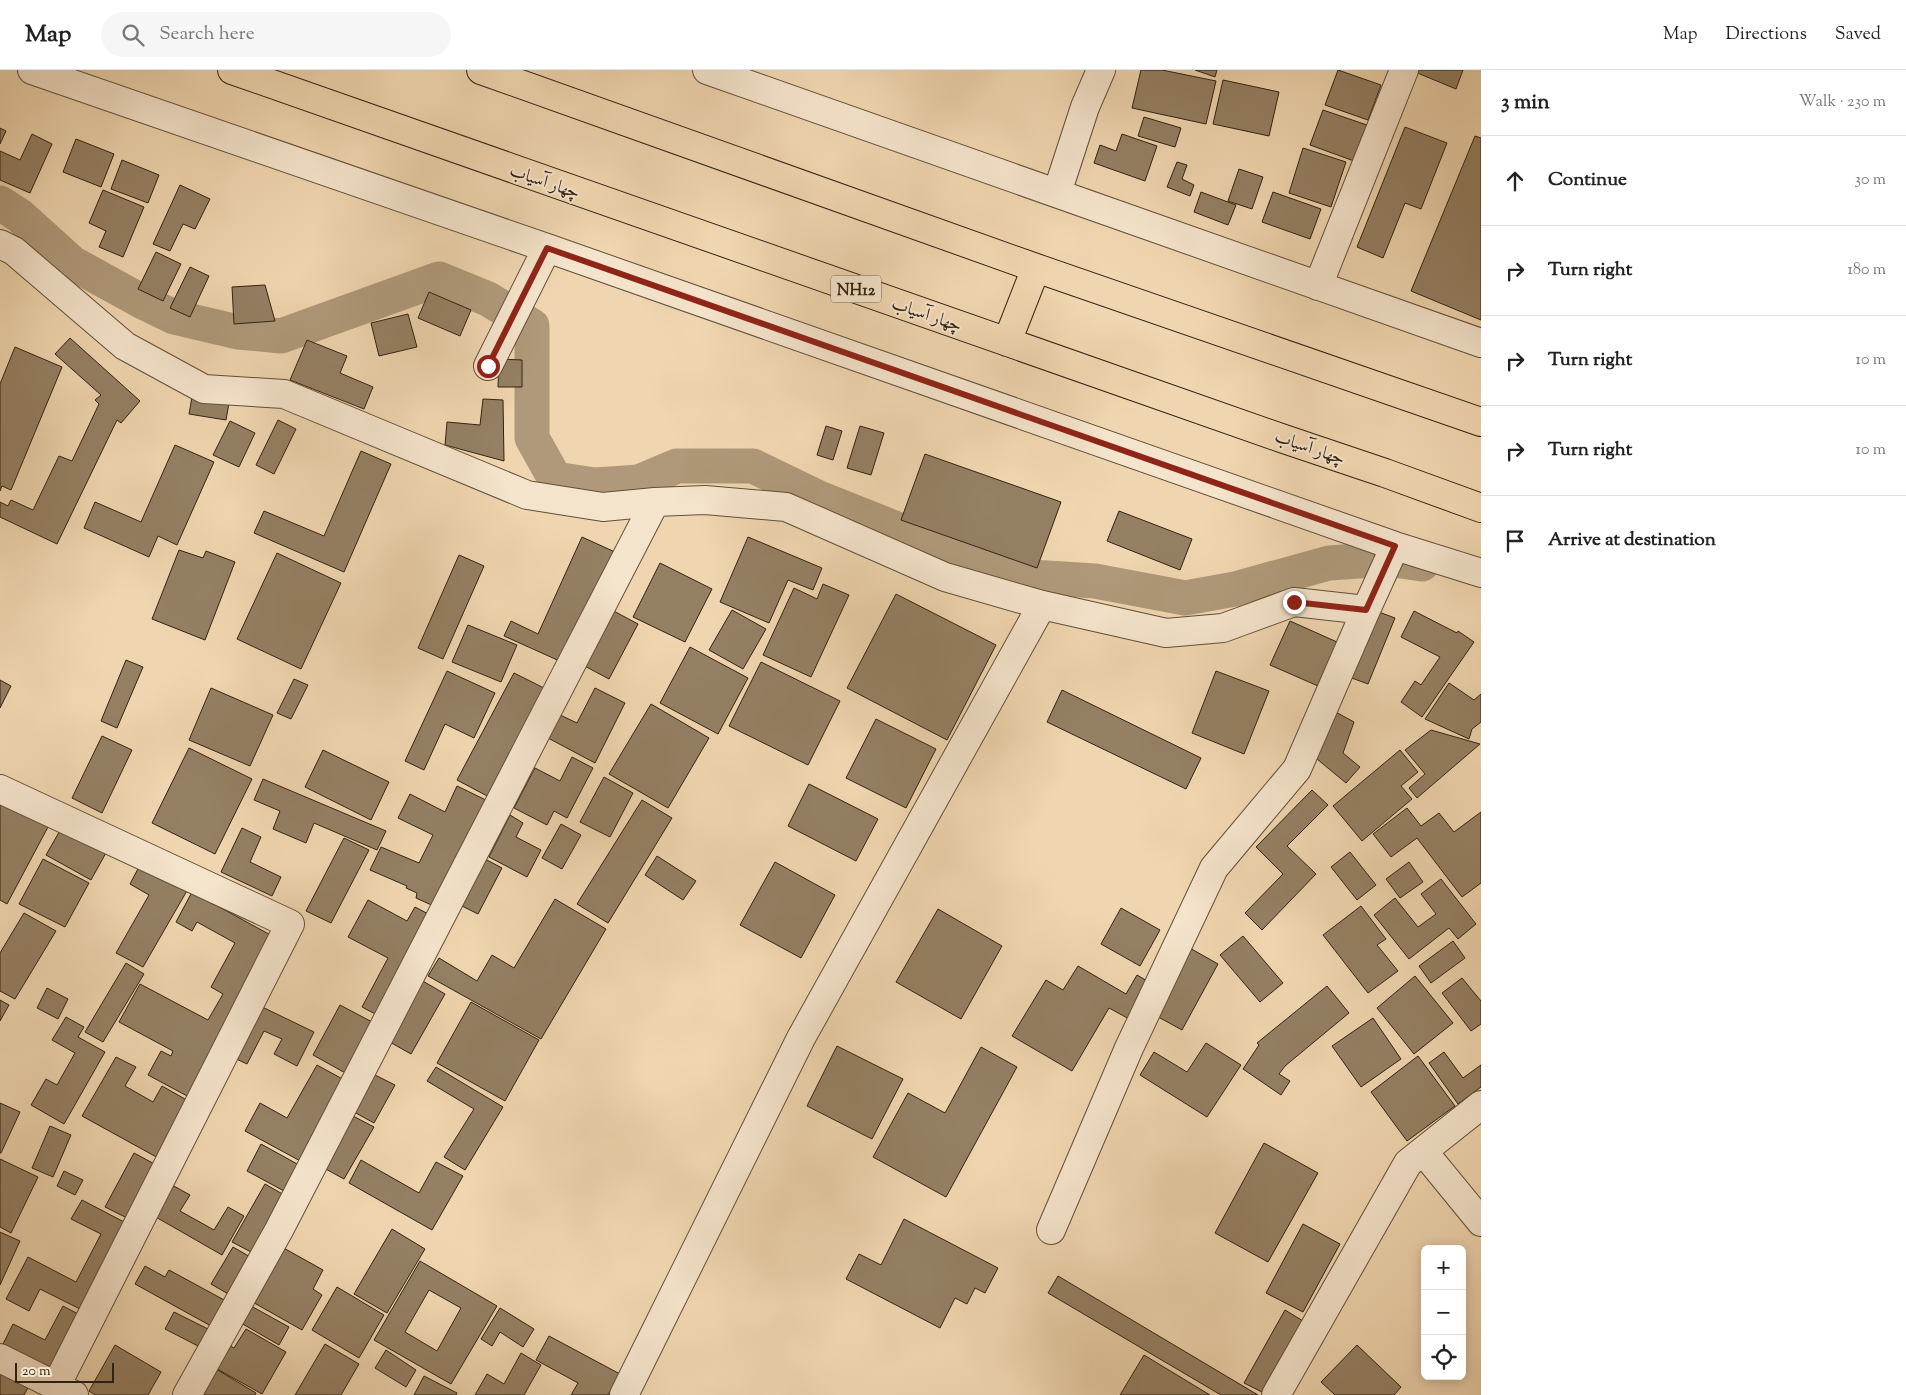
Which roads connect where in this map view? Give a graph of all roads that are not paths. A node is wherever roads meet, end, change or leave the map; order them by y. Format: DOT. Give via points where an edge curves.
graph roads {
  1 [pos="32,70"];
  2 [pos="232,70"];
  3 [pos="481,70"];
  4 [pos="707,70"];
  5 [pos="1100,70"];
  6 [pos="1404,70"];
  7 [pos="1057,194"];
  8 [pos="0,244"];
  9 [pos="547,248"];
  10 [pos="1036,268"];
  11 [pos="1318,286"];
  12 [pos="1006,342"];
  13 [pos="1481,343"];
  14 [pos="488,366"];
  15 [pos="1481,422"];
  16 [pos="654,502"];
  17 [pos="1481,508"];
  18 [pos="1395,546"];
  19 [pos="1481,573"];
  20 [pos="1371,598"];
  21 [pos="1042,605"];
  22 [pos="0,788"];
  23 [pos="1481,1105"];
  24 [pos="1423,1152"];
  25 [pos="1481,1222"];
  26 [pos="1051,1230"];
  27 [pos="0,1358"];
  28 [pos="65,1390"];
  29 [pos="187,1395"];
  30 [pos="624,1395"];
  31 [pos="1276,1395"];
  1 -- 9 [label="street"];
  2 -- 12 [label="highway, چهار آسیاب / NH12"];
  3 -- 10 [label="highway"];
  4 -- 7 [label="street"];
  5 -- 7 [label="street"];
  6 -- 11 [label="street"];
  7 -- 11 [label="street"];
  8 -- 16 [label="street" via="14,250 125,346 204,389 284,394 527,495 603,507"];
  9 -- 14 [label="street"];
  9 -- 18 [label="street"];
  10 -- 12 [label="highway"];
  10 -- 15 [label="highway"];
  11 -- 13 [label="street"];
  12 -- 17 [label="highway, چهار آسیاب / NH12"];
  16 -- 21 [label="street" via="705,500 786,507 945,577"];
  16 -- 29 [label="street" via="279,1230"];
  18 -- 19 [label="street"];
  18 -- 20 [label="street"];
  20 -- 21 [label="street" via="1294,602 1223,628 1166,633"];
  20 -- 26 [label="street" via="1297,769 1214,868 1129,1048"];
  21 -- 30 [label="street" via="801,1038"];
  22 -- 28 [label="street" via="290,924"];
  23 -- 24 [label="street"];
  24 -- 25 [label="street"];
  24 -- 31 [label="street" via="1408,1163"];
  27 -- 28 [label="street"];
}
